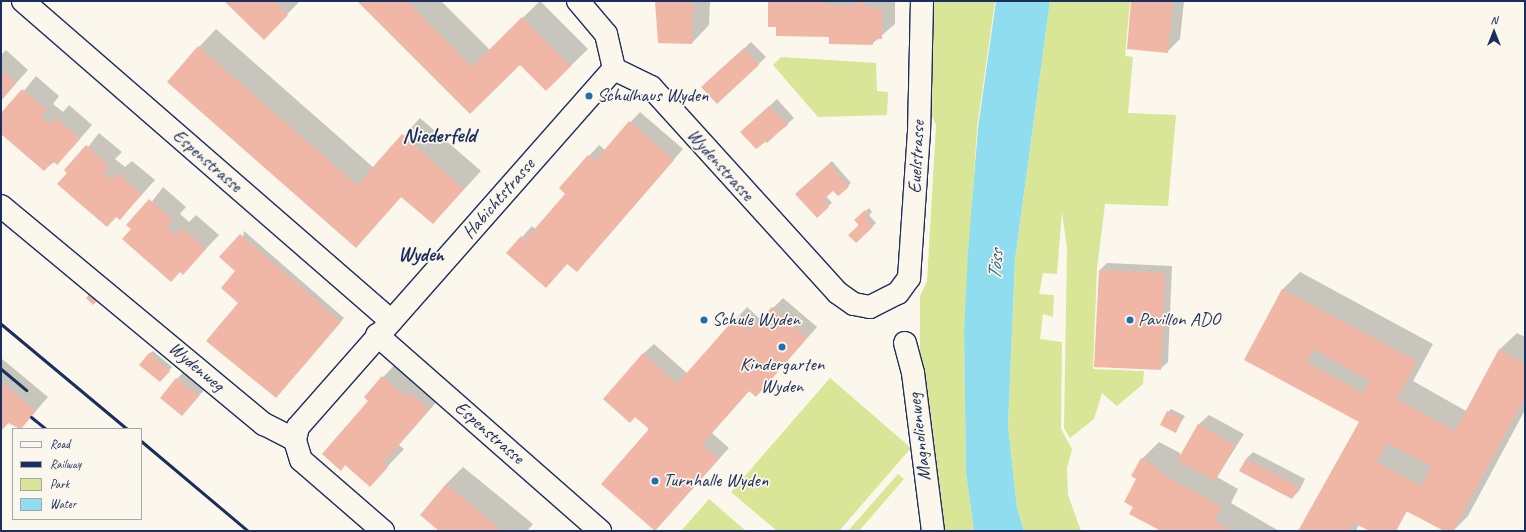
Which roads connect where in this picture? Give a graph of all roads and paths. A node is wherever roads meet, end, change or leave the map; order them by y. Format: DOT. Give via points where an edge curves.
graph roads {
  1 [pos="23,1"];
  2 [pos="578,1"];
  3 [pos="922,1"];
  4 [pos="614,69"];
  5 [pos="1,206"];
  6 [pos="885,303"];
  7 [pos="384,328"];
  8 [pos="905,343"];
  9 [pos="295,440"];
  10 [pos="383,531"];
  11 [pos="600,531"];
  12 [pos="933,531"];
  1 -- 7 [label="street, Espenstrasse"];
  2 -- 4 [label="street" via="606,34"];
  3 -- 6 [label="street, Euelstrasse" via="919,133 909,278"];
  4 -- 6 [label="street, Wydenstrasse" via="651,87 838,293 854,304 870,307"];
  4 -- 7 [label="street, Habichtstrasse"];
  5 -- 9 [label="street, Wydenweg" via="264,424"];
  7 -- 9 [label="street, Habichtstrasse" via="304,417"];
  7 -- 11 [label="street, Espenstrasse"];
  8 -- 12 [label="street, Magnolienweg" via="913,374"];
  9 -- 10 [label="street" via="297,453 306,466"];
}
